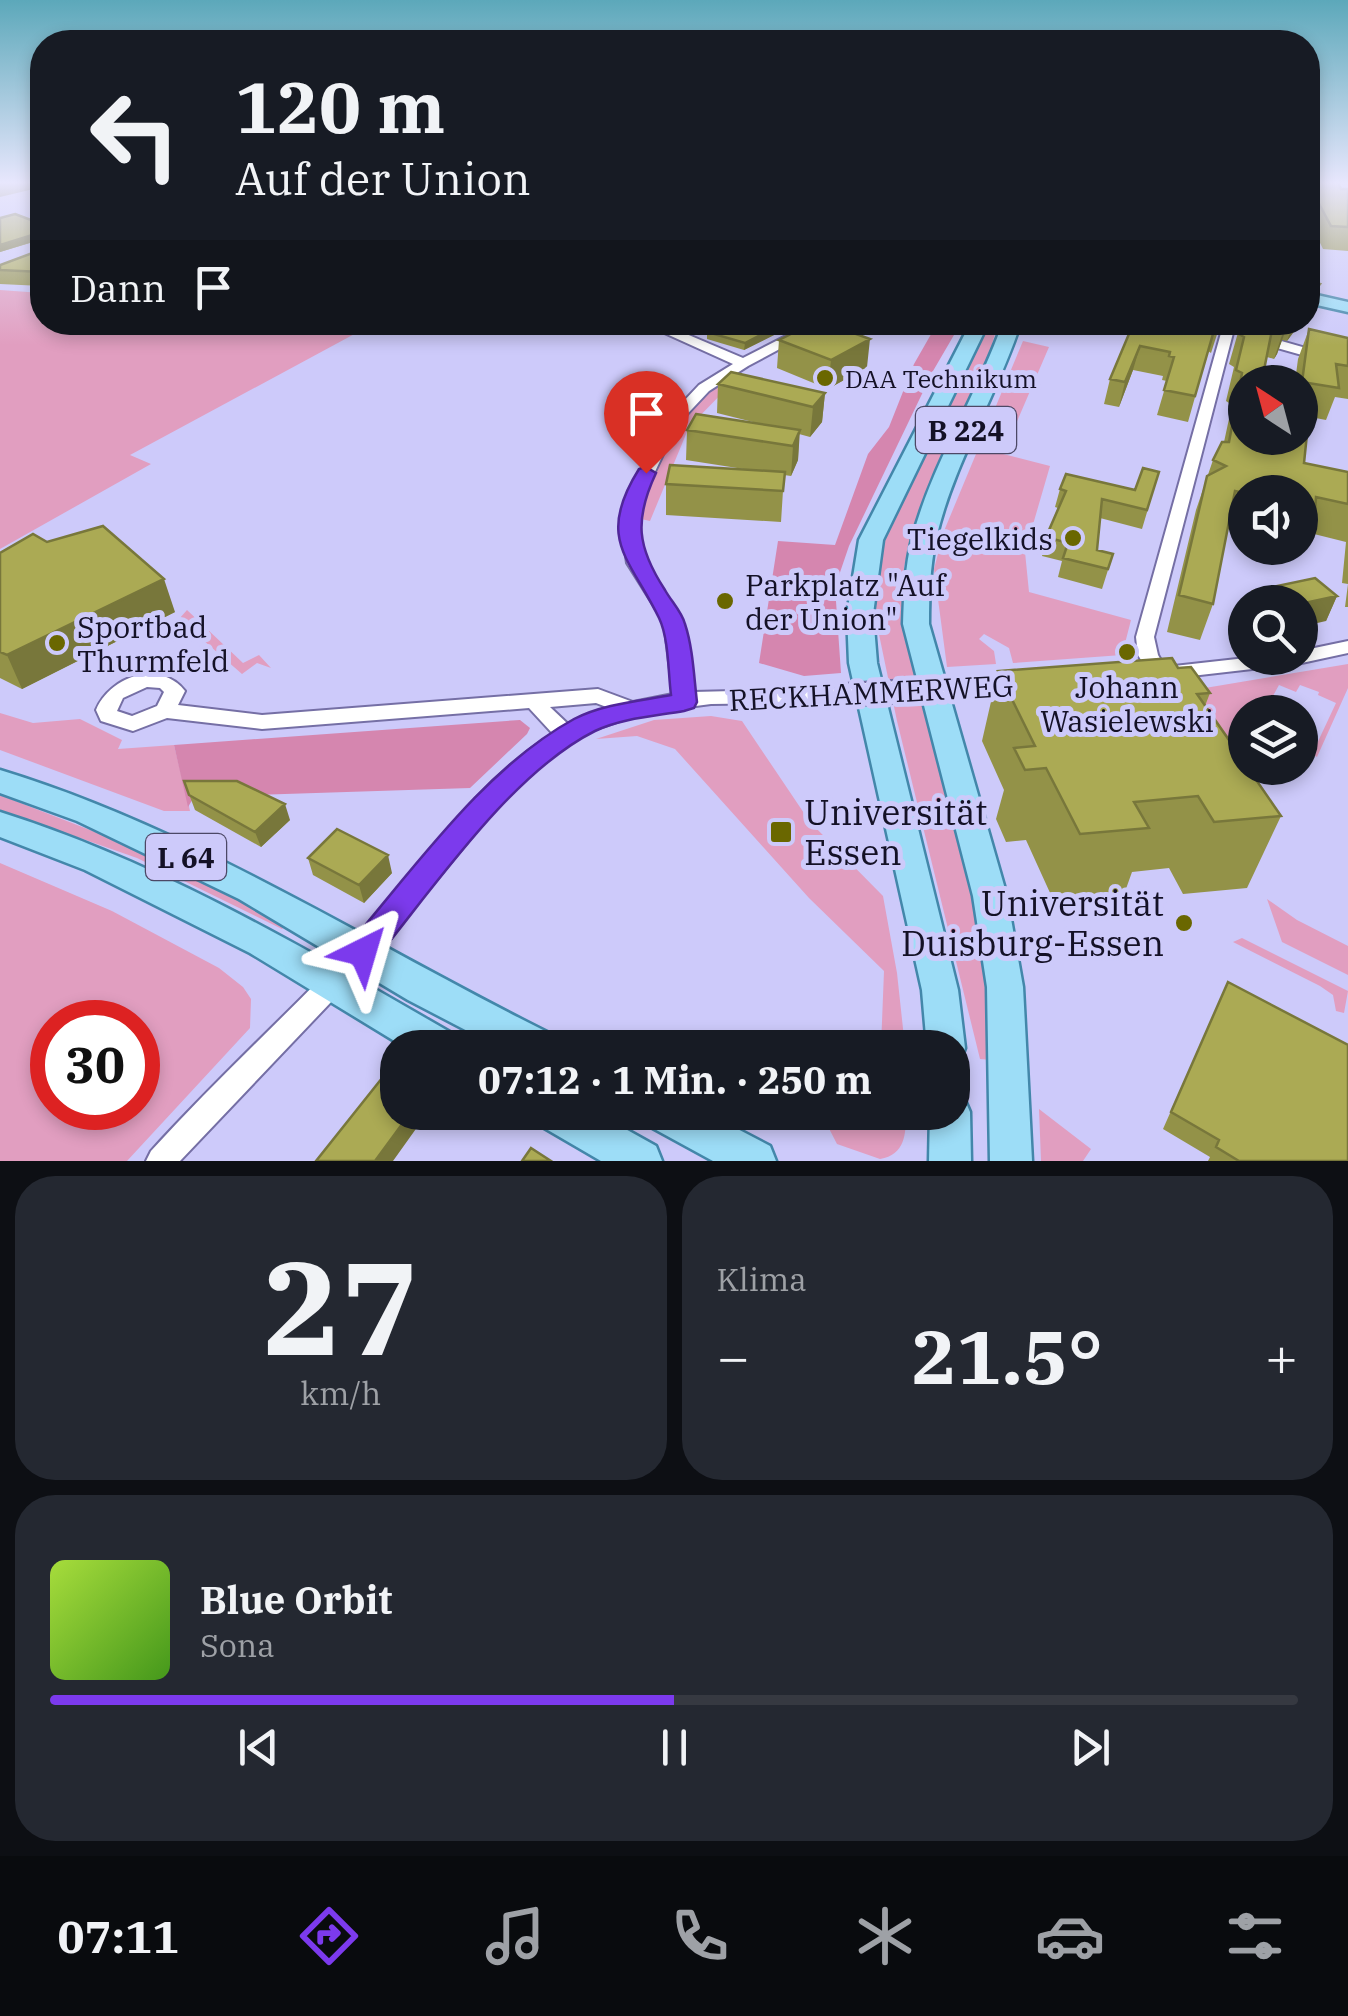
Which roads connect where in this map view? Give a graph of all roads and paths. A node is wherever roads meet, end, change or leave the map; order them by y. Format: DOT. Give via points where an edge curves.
graph roads {
  1 [pos="1320,298"];
  2 [pos="1348,304"];
  3 [pos="677,335"];
  4 [pos="798,335"];
  5 [pos="974,335"];
  6 [pos="1006,335"];
  7 [pos="1226,335"];
  8 [pos="1238,335"];
  9 [pos="743,363"];
  10 [pos="1348,364"];
  11 [pos="1348,646"];
  12 [pos="1318,653"];
  13 [pos="1228,665"];
  14 [pos="1030,684"];
  15 [pos="684,702"];
  16 [pos="536,704"];
  17 [pos="632,709"];
  18 [pos="164,711"];
  19 [pos="566,735"];
  20 [pos="0,781"];
  21 [pos="0,824"];
  22 [pos="363,952"];
  23 [pos="332,982"];
  24 [pos="411,1030"];
  25 [pos="503,1030"];
  26 [pos="944,1030"];
  27 [pos="587,1130"];
  28 [pos="698,1130"];
  29 [pos="950,1130"];
  30 [pos="161,1161"];
  31 [pos="641,1161"];
  32 [pos="756,1161"];
  33 [pos="950,1161"];
  34 [pos="1011,1161"];
  1 -- 2 [label="main road"];
  3 -- 9 [label="street"];
  4 -- 9 [label="street"];
  5 -- 26 [label="main road, B 224" via="871,540 860,614 863,663"];
  6 -- 34 [label="main road, B 224" via="932,507 914,584 916,624 990,896 1005,987"];
  7 -- 13 [label="street" via="1144,637 1152,673"];
  8 -- 10 [label="street"];
  9 -- 15 [label="street" via="704,388 671,423 634,497 636,563 673,622"];
  11 -- 12 [label="street"];
  14 -- 15 [label="street, RECKHAMMERWEG, bridge"];
  15 -- 17 [label="street, RECKHAMMERWEG"];
  16 -- 17 [label="street" via="598,696"];
  16 -- 18 [label="street" via="262,722"];
  16 -- 19 [label="street"];
  17 -- 19 [label="street"];
  19 -- 22 [label="street" via="518,773"];
  20 -- 22 [label="main road, L 64" via="155,842"];
  21 -- 23 [label="main road, L 64" via="98,861"];
  22 -- 23 [label="street"];
  22 -- 25 [label="main road, L 64"];
  23 -- 24 [label="main road, L 64"];
  23 -- 30 [label="street"];
  27 -- 31 [label="main road"];
  28 -- 32 [label="main road"];
  29 -- 33 [label="main road"];
}
